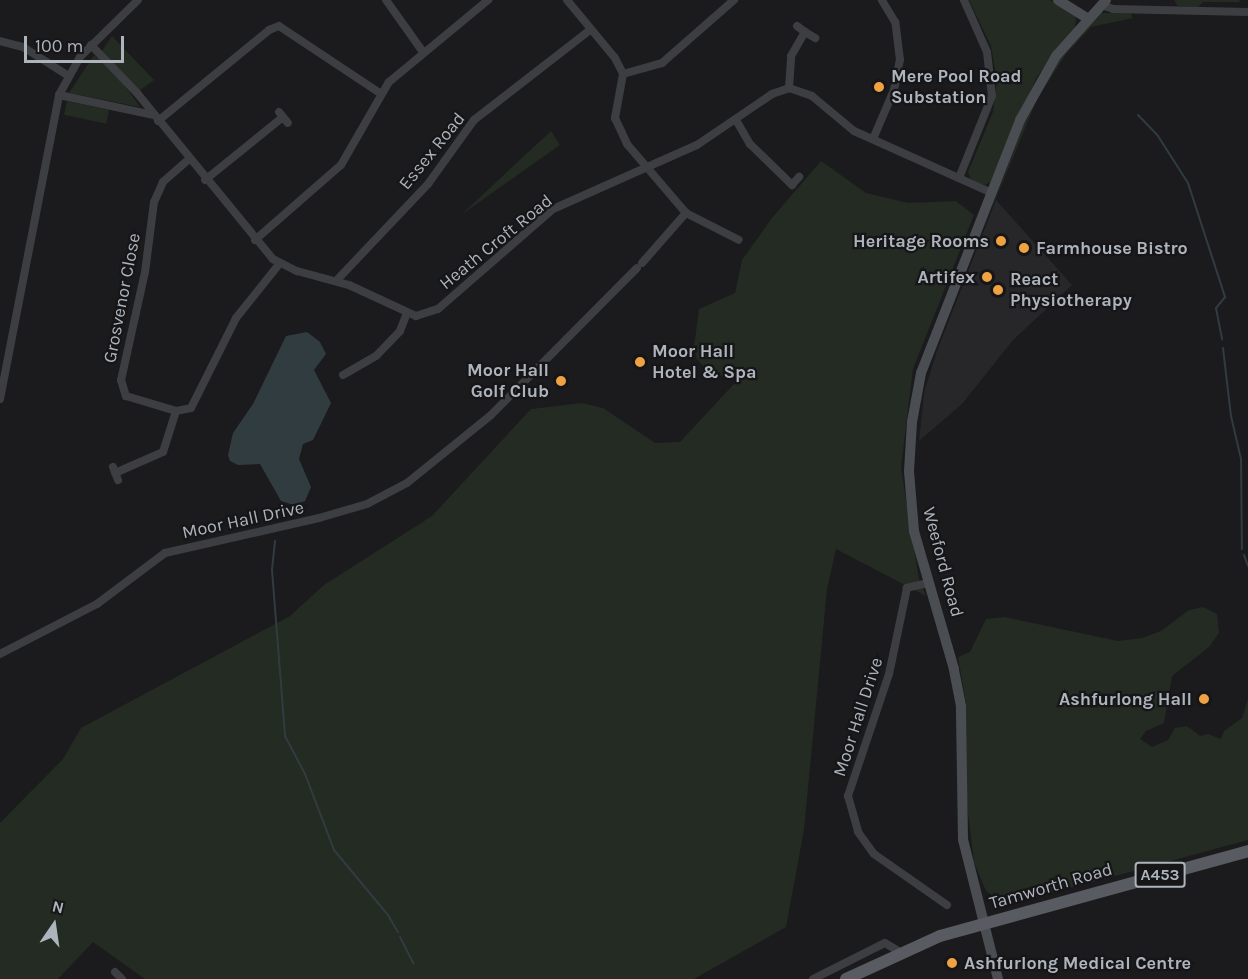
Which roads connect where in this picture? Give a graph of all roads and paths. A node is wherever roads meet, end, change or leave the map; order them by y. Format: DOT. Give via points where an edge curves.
graph roads {
  1 [pos="138,0"];
  2 [pos="386,0"];
  3 [pos="488,0"];
  4 [pos="567,0"];
  5 [pos="734,0"];
  6 [pos="882,0"];
  7 [pos="964,0"];
  8 [pos="1058,0"];
  9 [pos="1103,2"];
  10 [pos="1248,12"];
  11 [pos="1089,19"];
  12 [pos="797,27"];
  13 [pos="590,30"];
  14 [pos="804,32"];
  15 [pos="815,38"];
  16 [pos="0,41"];
  17 [pos="91,45"];
  18 [pos="423,51"];
  19 [pos="623,74"];
  20 [pos="67,75"];
  21 [pos="789,88"];
  22 [pos="380,93"];
  23 [pos="59,95"];
  24 [pos="156,118"];
  25 [pos="284,118"];
  26 [pos="736,120"];
  27 [pos="873,140"];
  28 [pos="188,160"];
  29 [pos="646,168"];
  30 [pos="799,177"];
  31 [pos="959,178"];
  32 [pos="205,180"];
  33 [pos="792,185"];
  34 [pos="787,192"];
  35 [pos="992,193"];
  36 [pos="686,213"];
  37 [pos="255,240"];
  38 [pos="738,240"];
  39 [pos="280,263"];
  40 [pos="336,281"];
  41 [pos="407,313"];
  42 [pos="343,375"];
  43 [pos="0,399"];
  44 [pos="176,411"];
  45 [pos="115,474"];
  46 [pos="928,583"];
  47 [pos="0,654"];
  48 [pos="1248,851"];
  49 [pos="947,905"];
  50 [pos="985,924"];
  51 [pos="900,952"];
  52 [pos="115,972"];
  53 [pos="122,979"];
  54 [pos="813,979"];
  55 [pos="846,979"];
  56 [pos="998,979"];
  1 -- 17 [label="street"];
  2 -- 18 [label="street"];
  3 -- 18 [label="street"];
  4 -- 13 [label="street"];
  5 -- 19 [label="street" via="662,63 645,71"];
  6 -- 27 [label="street" via="895,22 900,60 894,90"];
  7 -- 31 [label="street" via="987,52 992,96"];
  8 -- 11 [label="street"];
  9 -- 10 [label="street" via="1113,9"];
  9 -- 11 [label="street, Weeford Road"];
  11 -- 35 [label="street, Weeford Road" via="1035,87"];
  12 -- 14 [label="street"];
  13 -- 19 [label="street"];
  13 -- 40 [label="street, Essex Road" via="474,120 428,184"];
  14 -- 15 [label="street"];
  14 -- 21 [label="street" via="791,56"];
  16 -- 20 [label="street" via="23,48"];
  17 -- 20 [label="street"];
  17 -- 24 [label="street"];
  18 -- 22 [label="street"];
  19 -- 29 [label="street" via="616,124"];
  20 -- 23 [label="street"];
  21 -- 26 [label="street, Heath Croft Road" via="772,94"];
  21 -- 27 [label="street" via="812,96 854,131"];
  22 -- 24 [label="street" via="285,28 274,27"];
  22 -- 37 [label="street" via="341,165"];
  23 -- 24 [label="street"];
  23 -- 43 [label="street"];
  24 -- 28 [label="street"];
  25 -- 32 [label="street"];
  26 -- 29 [label="street, Heath Croft Road" via="697,145"];
  26 -- 33 [label="street" via="750,144"];
  27 -- 31 [label="street"];
  28 -- 32 [label="street"];
  28 -- 44 [label="street, Grosvenor Close" via="156,192 145,272 121,380 126,396"];
  29 -- 36 [label="street"];
  29 -- 41 [label="street, Heath Croft Road" via="553,209 438,309 423,315"];
  30 -- 33 [label="street"];
  31 -- 35 [label="street"];
  32 -- 37 [label="street"];
  33 -- 34 [label="street"];
  35 -- 46 [label="street, Weeford Road" via="921,373 912,422 910,502"];
  36 -- 38 [label="street"];
  36 -- 47 [label="street, Moor Hall Drive" via="640,265 491,415 407,483 367,504 165,553 97,604"];
  37 -- 39 [label="street"];
  39 -- 40 [label="street"];
  39 -- 44 [label="street" via="236,318 194,404 186,411"];
  40 -- 41 [label="street"];
  41 -- 42 [label="street" via="400,331 377,355"];
  44 -- 45 [label="street" via="163,452"];
  46 -- 49 [label="street, Moor Hall Drive" via="907,588 889,674 848,796 858,832 874,854"];
  46 -- 50 [label="street, Weeford Road" via="957,687 963,840"];
  48 -- 50 [label="main road, Tamworth Road / A453"];
  50 -- 51 [label="main road, Tamworth Road / A453"];
  50 -- 56 [label="street, Weeford Road"];
  51 -- 54 [label="street, Tamworth Road" via="885,943"];
  51 -- 55 [label="main road, Tamworth Road / A453"];
  52 -- 53 [label="street"];
}
